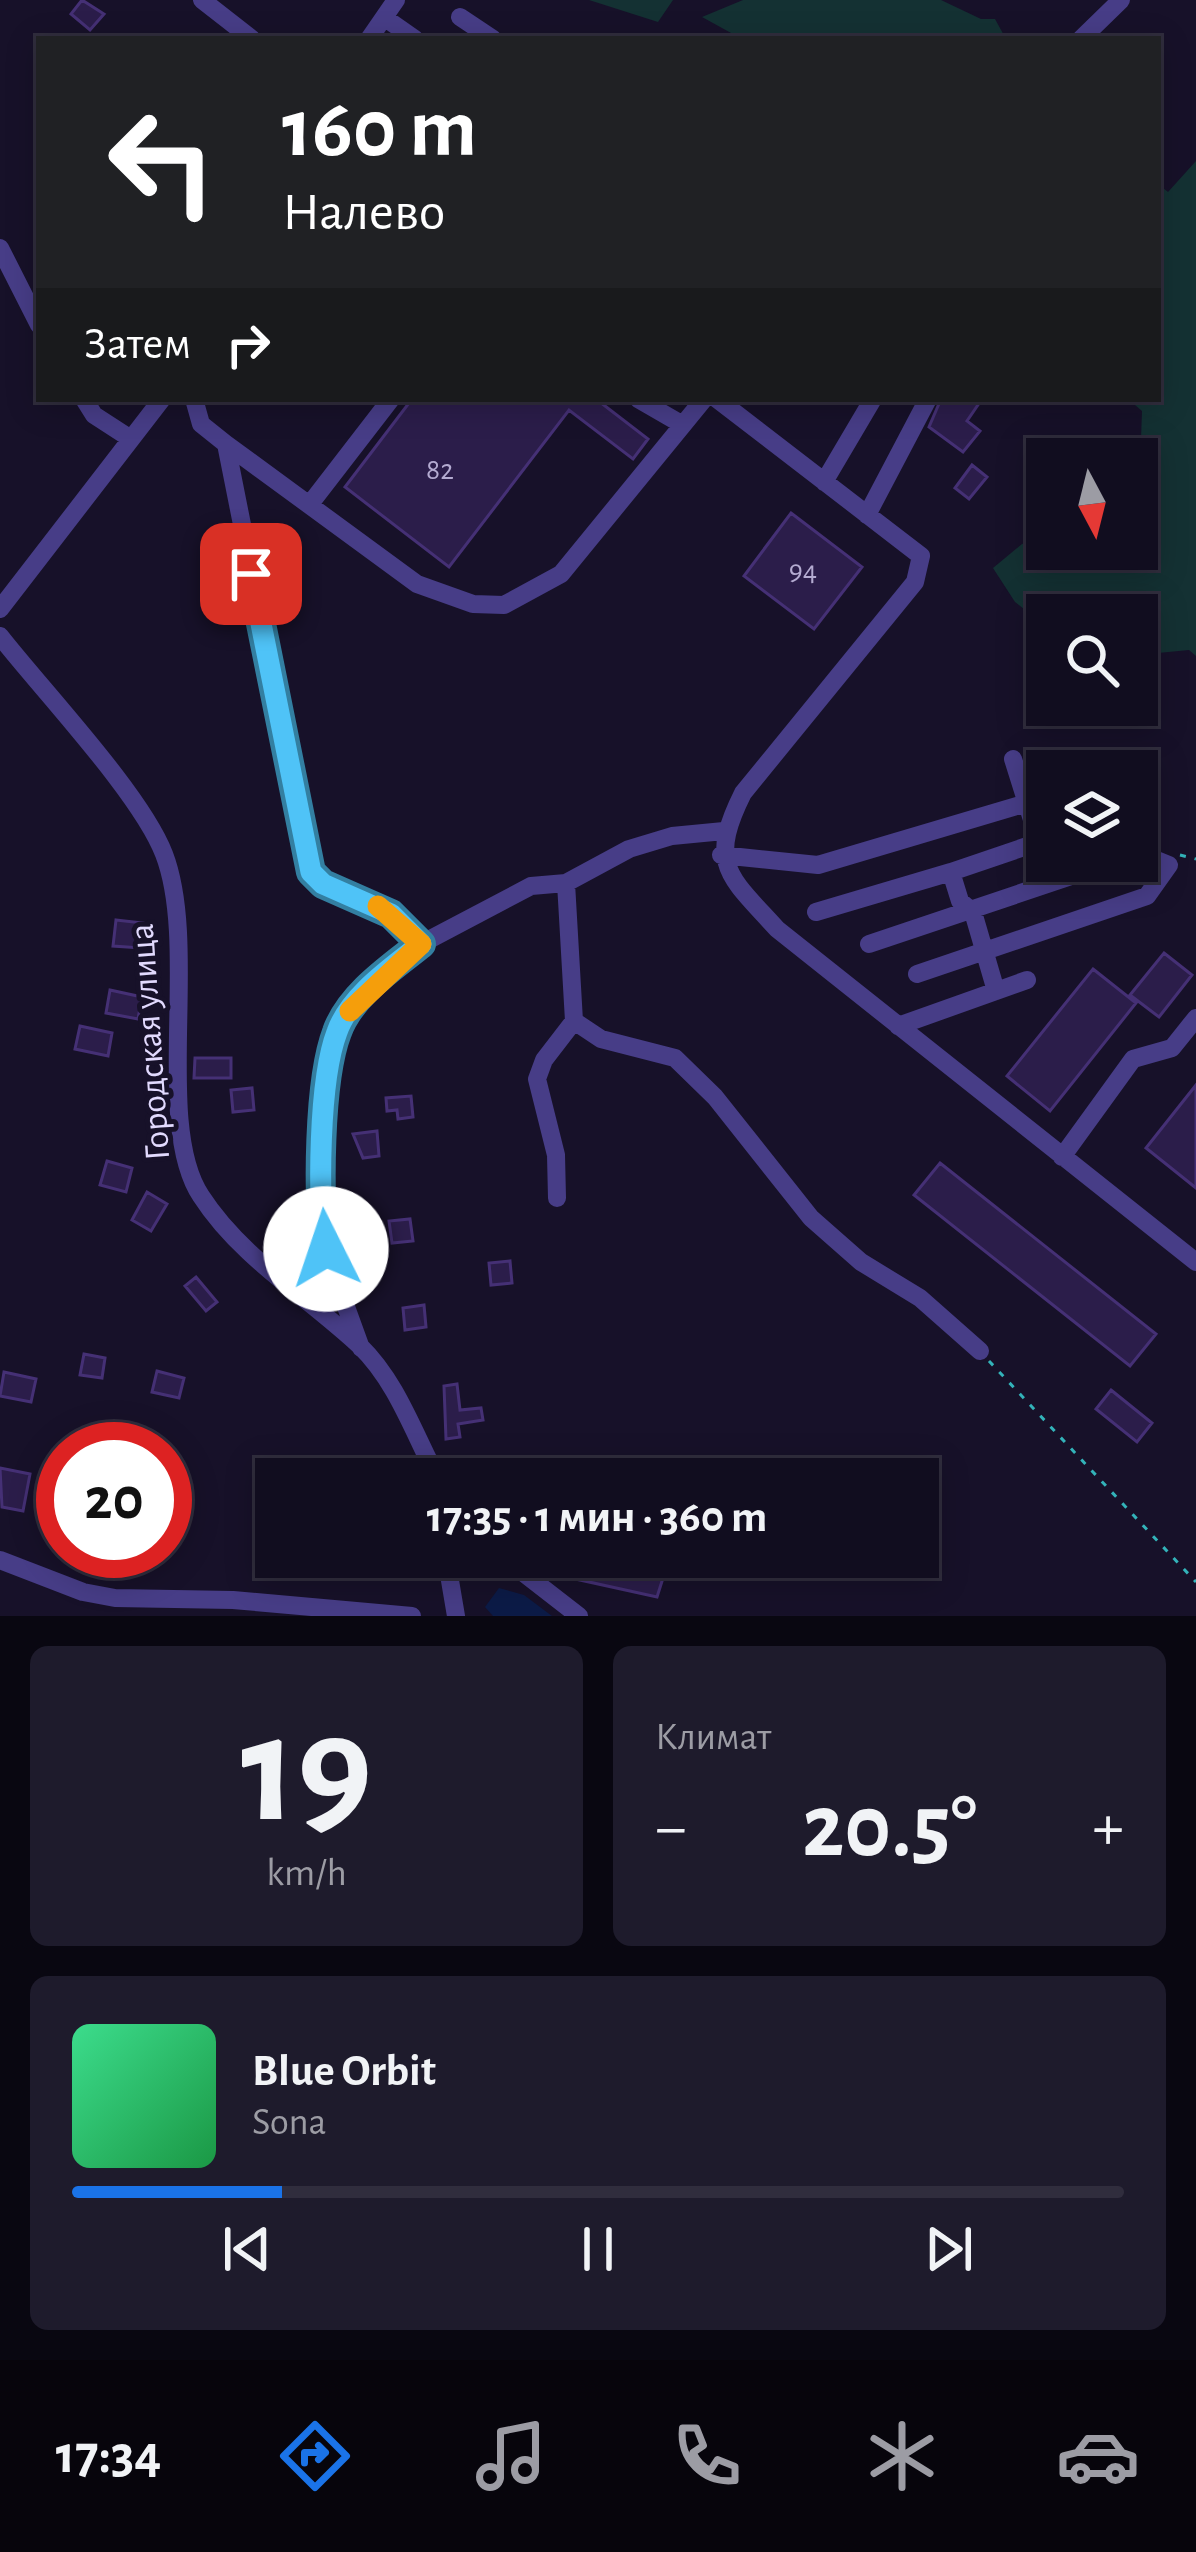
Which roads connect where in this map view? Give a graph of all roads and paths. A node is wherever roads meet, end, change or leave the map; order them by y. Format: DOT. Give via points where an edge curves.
graph roads {
  1 [pos="202,0"];
  2 [pos="396,0"];
  3 [pos="1120,0"];
  4 [pos="460,17"];
  5 [pos="385,18"];
  6 [pos="248,36"];
  7 [pos="371,36"];
  8 [pos="411,36"];
  9 [pos="488,36"];
  10 [pos="1085,36"];
  11 [pos="0,248"];
  12 [pos="36,319"];
  13 [pos="86,402"];
  14 [pos="160,402"];
  15 [pos="195,402"];
  16 [pos="389,402"];
  17 [pos="643,402"];
  18 [pos="702,402"];
  19 [pos="721,402"];
  20 [pos="871,402"];
  21 [pos="926,402"];
  22 [pos="683,425"];
  23 [pos="131,439"];
  24 [pos="226,444"];
  25 [pos="824,482"];
  26 [pos="310,504"];
  27 [pos="867,515"];
  28 [pos="0,608"];
  29 [pos="0,636"];
  30 [pos="1013,759"];
  31 [pos="1026,800"];
  32 [pos="1026,803"];
  33 [pos="724,831"];
  34 [pos="1026,846"];
  35 [pos="721,855"];
  36 [pos="1158,861"];
  37 [pos="951,872"];
  38 [pos="1158,880"];
  39 [pos="1057,882"];
  40 [pos="1157,882"];
  41 [pos="566,883"];
  42 [pos="816,912"];
  43 [pos="973,912"];
  44 [pos="421,944"];
  45 [pos="868,944"];
  46 [pos="985,952"];
  47 [pos="917,974"];
  48 [pos="1027,980"];
  49 [pos="996,991"];
  50 [pos="1196,1018"];
  51 [pos="574,1021"];
  52 [pos="898,1026"];
  53 [pos="1062,1157"];
  54 [pos="557,1198"];
  55 [pos="1196,1262"];
  56 [pos="362,1348"];
  57 [pos="980,1352"];
  58 [pos="428,1458"];
  59 [pos="0,1560"];
  60 [pos="450,1578"];
  61 [pos="530,1578"];
  62 [pos="1196,1582"];
  63 [pos="412,1616"];
  64 [pos="456,1616"];
  65 [pos="579,1616"];
  1 -- 6 [label="street"];
  2 -- 5 [label="street"];
  3 -- 10 [label="street"];
  4 -- 9 [label="street"];
  5 -- 7 [label="street"];
  5 -- 8 [label="street"];
  11 -- 12 [label="street"];
  13 -- 23 [label="street"];
  14 -- 23 [label="street"];
  15 -- 24 [label="street" via="201,424"];
  16 -- 26 [label="street"];
  17 -- 22 [label="street"];
  18 -- 22 [label="street"];
  19 -- 25 [label="street"];
  20 -- 25 [label="street"];
  21 -- 27 [label="street"];
  22 -- 26 [label="street" via="561,574 504,605 473,604 417,584"];
  23 -- 28 [label="street"];
  24 -- 26 [label="street"];
  24 -- 44 [label="street" via="311,872 391,914"];
  25 -- 27 [label="street"];
  27 -- 33 [label="street" via="921,556 915,582 743,793"];
  29 -- 56 [label="street, Городская улица" via="146,820 165,856 181,984 185,1157 201,1196 285,1287"];
  30 -- 31 [label="street"];
  32 -- 35 [label="street" via="818,866"];
  33 -- 35 [label="street"];
  33 -- 41 [label="street" via="629,849"];
  34 -- 37 [label="street"];
  35 -- 52 [label="street" via="733,881 778,929"];
  36 -- 38 [label="street" via="1169,865"];
  37 -- 42 [label="street"];
  37 -- 43 [label="street" via="960,901"];
  39 -- 43 [label="street"];
  40 -- 46 [label="street" via="1147,896"];
  41 -- 44 [label="street" via="531,886"];
  41 -- 51 [label="street"];
  43 -- 45 [label="street"];
  43 -- 46 [label="street"];
  44 -- 56 [label="street" via="358,1000 337,1030 329,1070 320,1216"];
  46 -- 47 [label="street"];
  46 -- 49 [label="street"];
  48 -- 49 [label="street"];
  49 -- 52 [label="street"];
  50 -- 53 [label="street" via="1172,1048 1133,1059"];
  51 -- 54 [label="street" via="537,1079 556,1155"];
  51 -- 57 [label="street" via="601,1039 675,1058 811,1218"];
  52 -- 53 [label="street"];
  53 -- 55 [label="street"];
  56 -- 58 [label="street, Городская улица" via="394,1389"];
  57 -- 62 [label="path"];
  59 -- 63 [label="street" via="83,1592"];
  60 -- 64 [label="street"];
  61 -- 65 [label="street"];
}
